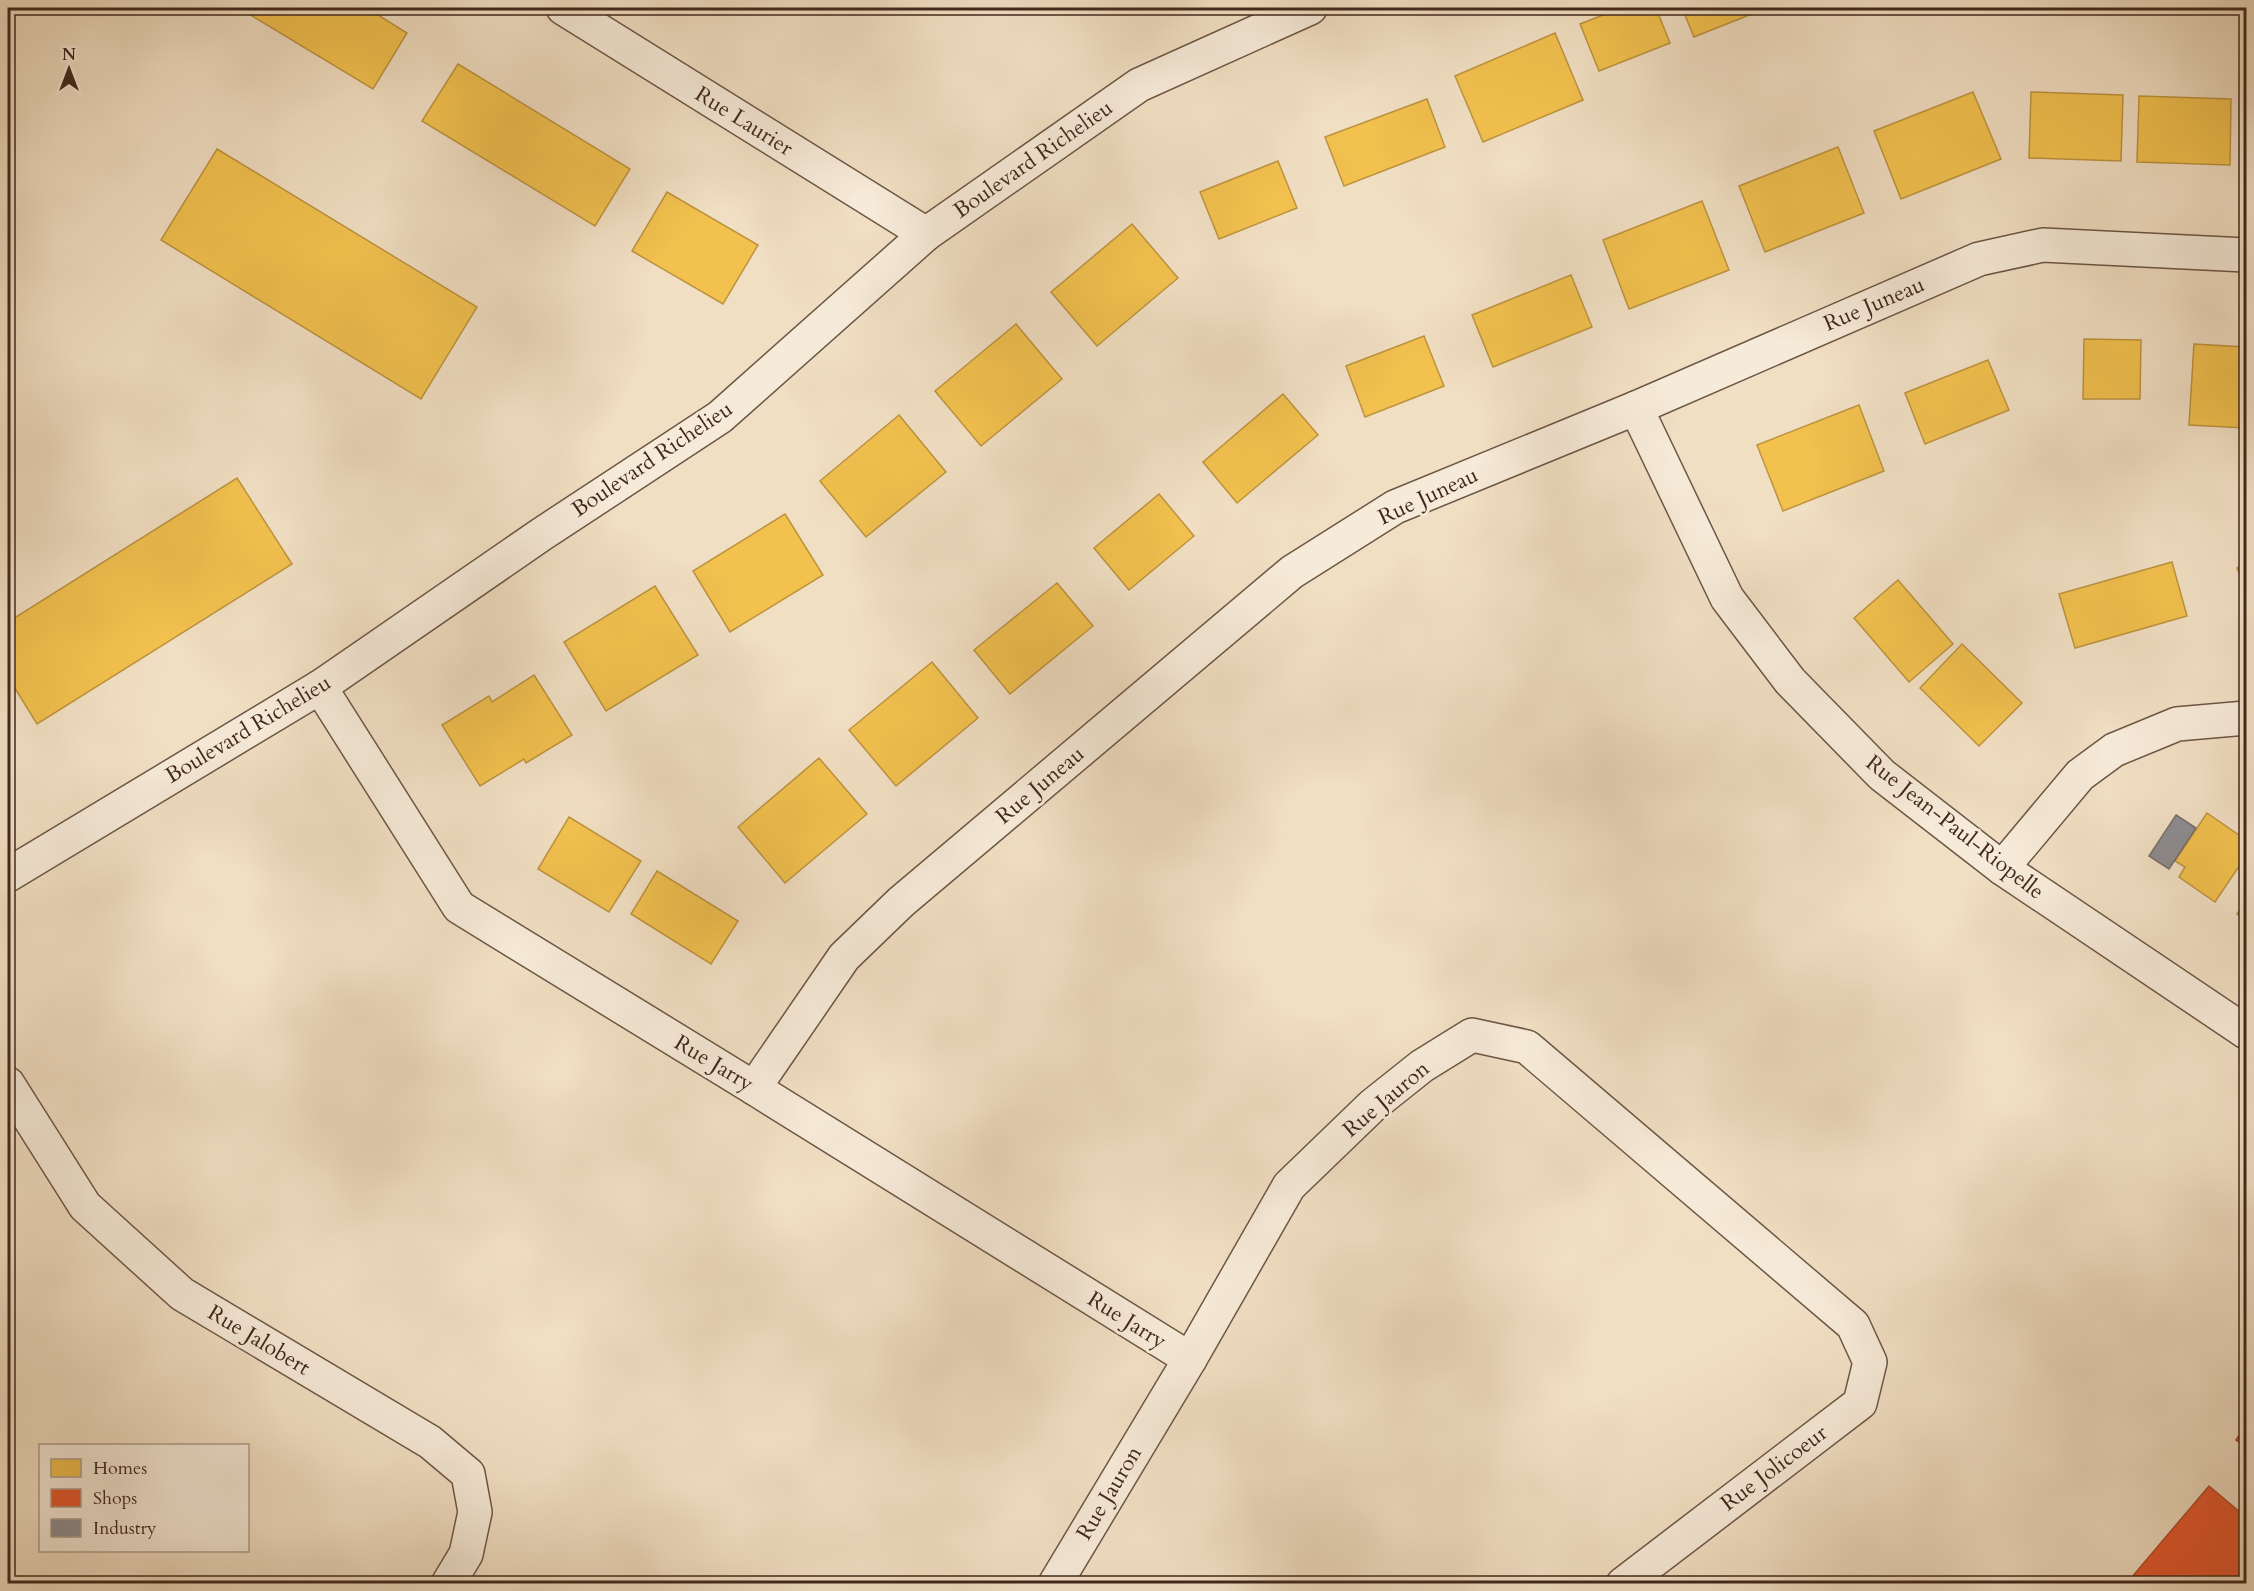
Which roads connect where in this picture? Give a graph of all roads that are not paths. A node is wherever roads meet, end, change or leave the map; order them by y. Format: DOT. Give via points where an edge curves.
graph roads {
  1 [pos="562,8"];
  2 [pos="1310,8"];
  3 [pos="926,234"];
  4 [pos="2247,255"];
  5 [pos="1636,408"];
  6 [pos="320,687"];
  7 [pos="2247,718"];
  8 [pos="2002,868"];
  9 [pos="8,875"];
  10 [pos="2247,1032"];
  11 [pos="8,1084"];
  12 [pos="754,1088"];
  13 [pos="1853,1325"];
  14 [pos="1190,1359"];
  15 [pos="448,1584"];
  16 [pos="1055,1584"];
  17 [pos="1623,1584"];
  1 -- 3 [label="street, Rue Laurier"];
  2 -- 3 [label="street, Boulevard Richelieu" via="1139,85"];
  3 -- 6 [label="street, Boulevard Richelieu" via="720,417"];
  4 -- 5 [label="street, Rue Juneau" via="2043,245 1979,259"];
  5 -- 8 [label="street, Rue Jean-Paul-Riopelle" via="1727,598 1790,681 1882,775"];
  5 -- 12 [label="street, Rue Juneau" via="1395,507 1292,572 901,902 844,957"];
  6 -- 9 [label="street, Boulevard Richelieu"];
  6 -- 12 [label="street, Rue Jarry" via="459,907"];
  7 -- 8 [label="street" via="2177,724 2114,750 2080,775"];
  8 -- 10 [label="street, Rue Jean-Paul-Riopelle"];
  11 -- 15 [label="street, Rue Jalobert" via="85,1206 182,1294 430,1442 468,1474 475,1512 466,1554"];
  12 -- 14 [label="street, Rue Jarry"];
  13 -- 14 [label="street, Rue Jauron" via="1527,1047 1472,1035 1422,1066 1373,1105 1289,1186"];
  13 -- 17 [label="street, Rue Jolicoeur" via="1870,1362 1860,1403"];
  14 -- 16 [label="street, Rue Jauron"];
}
